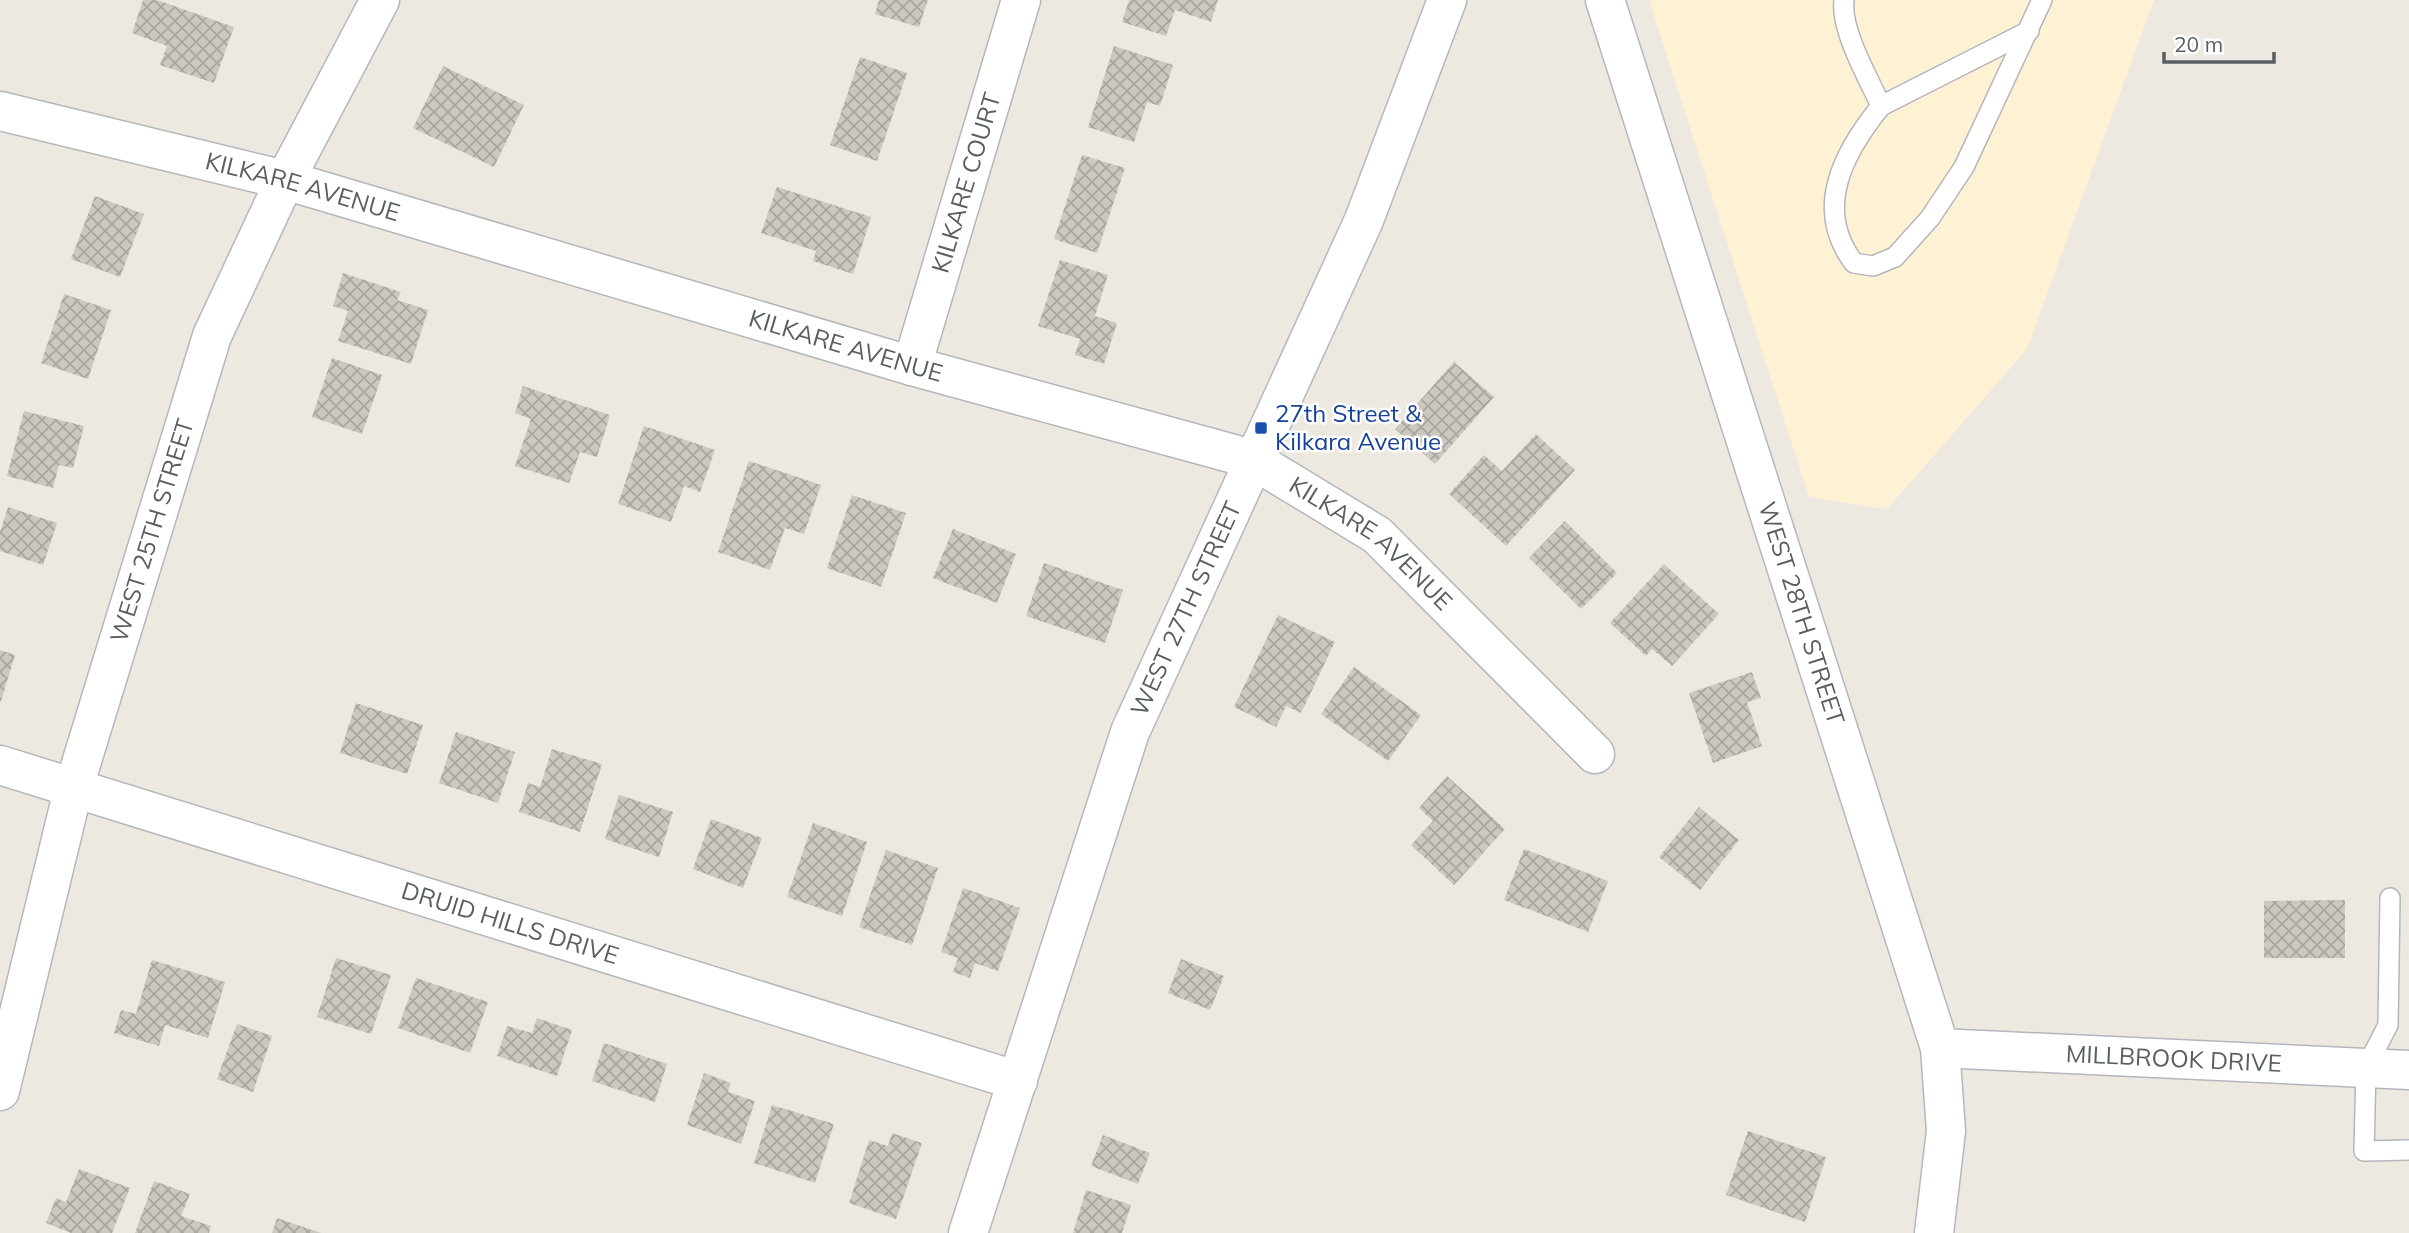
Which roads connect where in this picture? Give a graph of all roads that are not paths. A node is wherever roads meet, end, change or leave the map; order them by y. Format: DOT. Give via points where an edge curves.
graph roads {
  1 [pos="380,0"];
  2 [pos="1021,0"];
  3 [pos="1447,0"];
  4 [pos="1605,0"];
  5 [pos="1844,0"];
  6 [pos="2042,0"];
  7 [pos="2029,31"];
  8 [pos="1881,106"];
  9 [pos="0,111"];
  10 [pos="285,180"];
  11 [pos="912,366"];
  12 [pos="1252,459"];
  13 [pos="1595,754"];
  14 [pos="0,765"];
  15 [pos="73,790"];
  16 [pos="2390,898"];
  17 [pos="1940,1048"];
  18 [pos="2366,1068"];
  19 [pos="2409,1070"];
  20 [pos="1018,1081"];
  21 [pos="0,1091"];
  22 [pos="2409,1150"];
  23 [pos="968,1233"];
  24 [pos="1934,1233"];
  1 -- 10 [label="street, WEST 25TH STREET"];
  2 -- 11 [label="street, KILKARE COURT"];
  3 -- 12 [label="street, WEST 27TH STREET" via="1364,220"];
  4 -- 17 [label="street, WEST 28TH STREET"];
  5 -- 8 [label="lane" via="1852,39"];
  6 -- 7 [label="lane"];
  7 -- 8 [label="lane"];
  7 -- 8 [label="lane" via="1957,177 1930,218 1895,257 1873,266 1854,263 1840,245 1832,205 1860,132"];
  9 -- 10 [label="street, KILKARE AVENUE"];
  10 -- 11 [label="street, KILKARE AVENUE"];
  10 -- 15 [label="street, WEST 25TH STREET" via="212,336"];
  11 -- 12 [label="street, KILKARE AVENUE"];
  12 -- 13 [label="street, KILKARE AVENUE" via="1377,536"];
  12 -- 20 [label="street, WEST 27TH STREET" via="1130,732"];
  14 -- 15 [label="street, DRUID HILLS DRIVE"];
  15 -- 20 [label="street, DRUID HILLS DRIVE"];
  15 -- 21 [label="street, WEST 25TH STREET"];
  16 -- 18 [label="lane" via="2388,1025"];
  17 -- 18 [label="street, MILLBROOK DRIVE"];
  17 -- 24 [label="street, WEST 28TH STREET" via="1946,1131"];
  18 -- 19 [label="street, MILLBROOK DRIVE"];
  18 -- 22 [label="lane" via="2364,1151"];
  20 -- 23 [label="street, WEST 27TH STREET"];
}
